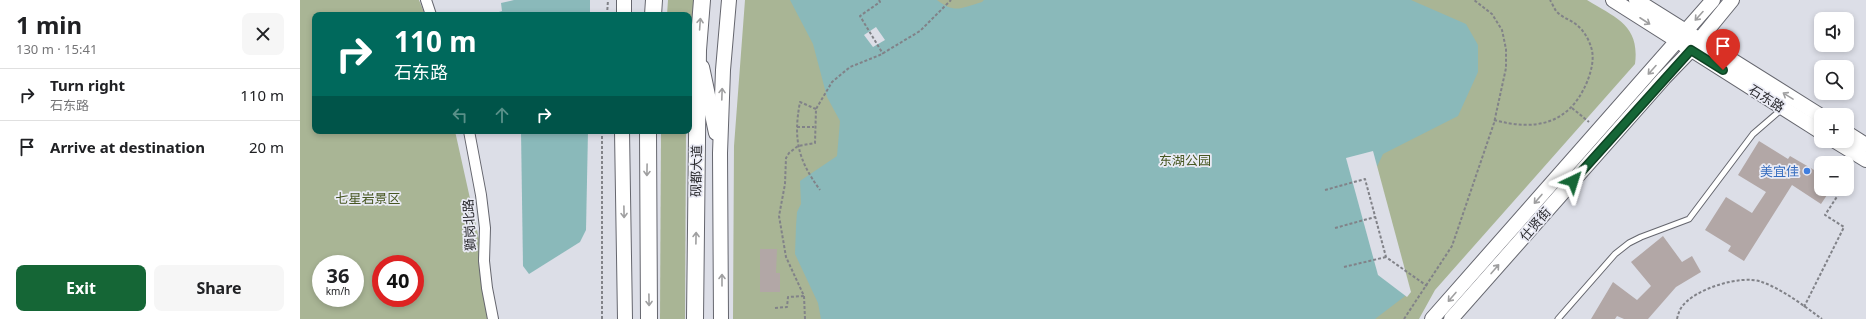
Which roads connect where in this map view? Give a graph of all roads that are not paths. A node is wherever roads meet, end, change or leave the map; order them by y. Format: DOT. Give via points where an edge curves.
graph roads {
  1 [pos="426,0"];
  2 [pos="654,0"];
  3 [pos="702,0"];
  4 [pos="729,0"];
  5 [pos="1612,0"];
  6 [pos="1636,0"];
  7 [pos="1713,0"];
  8 [pos="1732,0"];
  9 [pos="430,12"];
  10 [pos="653,12"];
  11 [pos="1682,36"];
  12 [pos="1695,44"];
  13 [pos="698,50"];
  14 [pos="1783,108"];
  15 [pos="1814,112"];
  16 [pos="1814,128"];
  17 [pos="470,134"];
  18 [pos="622,134"];
  19 [pos="648,134"];
  20 [pos="1854,137"];
  21 [pos="1866,145"];
  22 [pos="1847,148"];
  23 [pos="720,153"];
  24 [pos="1866,160"];
  25 [pos="493,319"];
  26 [pos="625,319"];
  27 [pos="649,319"];
  28 [pos="695,319"];
  29 [pos="722,319"];
  30 [pos="1432,319"];
  31 [pos="1451,319"];
  32 [pos="1558,319"];
  1 -- 9 [label="street"];
  2 -- 10 [label="main road"];
  13 -- 3 [label="main road, 砚都大道, one-way"];
  23 -- 4 [label="street, one-way"];
  5 -- 11 [label="street, 石东路, one-way"];
  6 -- 11 [label="street, 石东路"];
  7 -- 11 [label="street, one-way"];
  8 -- 12 [label="street, 仕贤街"];
  11 -- 12 [label="street, 石东路"];
  11 -- 30 [label="street, one-way"];
  12 -- 14 [label="street, 石东路"];
  15 -- 12 [label="street, 石东路, one-way"];
  31 -- 12 [label="street, 仕贤街, one-way"];
  13 -- 23 [label="street"];
  28 -- 13 [label="main road, 砚都大道, one-way"];
  14 -- 16 [label="street, 石东路"];
  14 -- 32 [label="lane" via="1753,134 1689,219 1629,243 1615,254"];
  17 -- 25 [label="street, 獅岗北路" via="482,195 484,261"];
  18 -- 26 [label="street, one-way"];
  19 -- 27 [label="main road, one-way"];
  20 -- 21 [label="street"];
  22 -- 24 [label="street"];
  29 -- 23 [label="street, one-way"];
}
